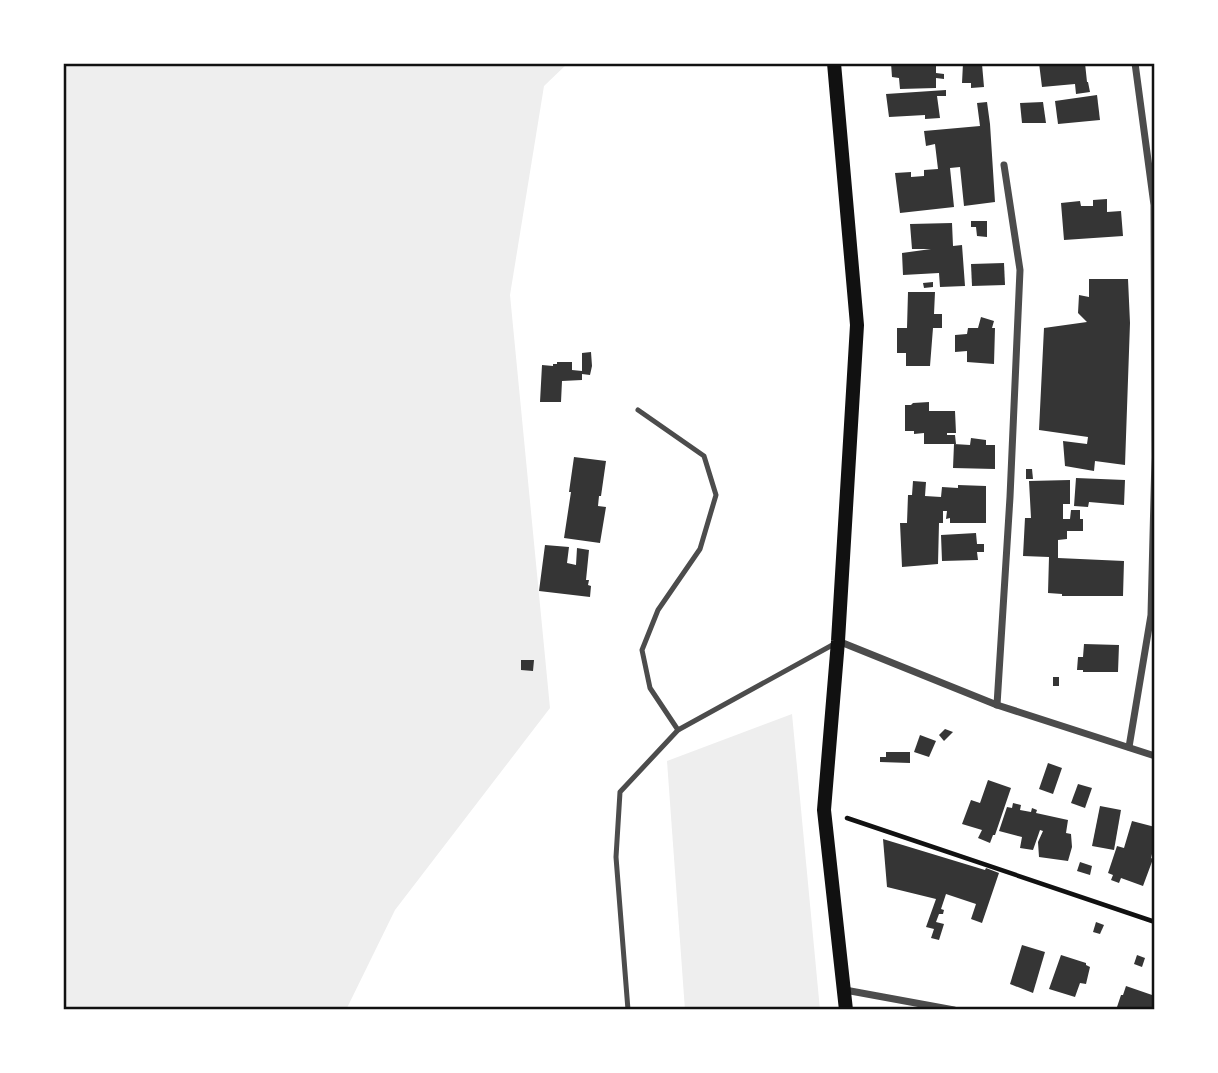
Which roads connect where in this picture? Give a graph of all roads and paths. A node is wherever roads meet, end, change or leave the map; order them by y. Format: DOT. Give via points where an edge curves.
graph roads {
  1 [pos="834,63"];
  2 [pos="1135,63"];
  3 [pos="1003,165"];
  4 [pos="1155,205"];
  5 [pos="638,410"];
  6 [pos="1153,616"];
  7 [pos="838,641"];
  8 [pos="997,705"];
  9 [pos="678,730"];
  10 [pos="1129,747"];
  11 [pos="1155,756"];
  12 [pos="824,810"];
  13 [pos="1155,922"];
  14 [pos="843,990"];
  15 [pos="628,1010"];
  16 [pos="846,1010"];
  17 [pos="954,1010"];
  1 -- 7 [label="main road" via="857,325"];
  2 -- 4 [label="street"];
  3 -- 8 [label="street" via="1020,270"];
  4 -- 6 [label="street"];
  5 -- 9 [label="lane" via="704,456 716,495 700,549 658,610 642,650 650,688"];
  6 -- 10 [label="street"];
  7 -- 8 [label="street"];
  7 -- 9 [label="lane"];
  7 -- 12 [label="main road"];
  8 -- 10 [label="street"];
  9 -- 15 [label="lane" via="620,792 616,856"];
  10 -- 11 [label="street"];
  12 -- 13 [label="path"];
  12 -- 14 [label="main road"];
  14 -- 16 [label="main road"];
  14 -- 17 [label="street"];
}
